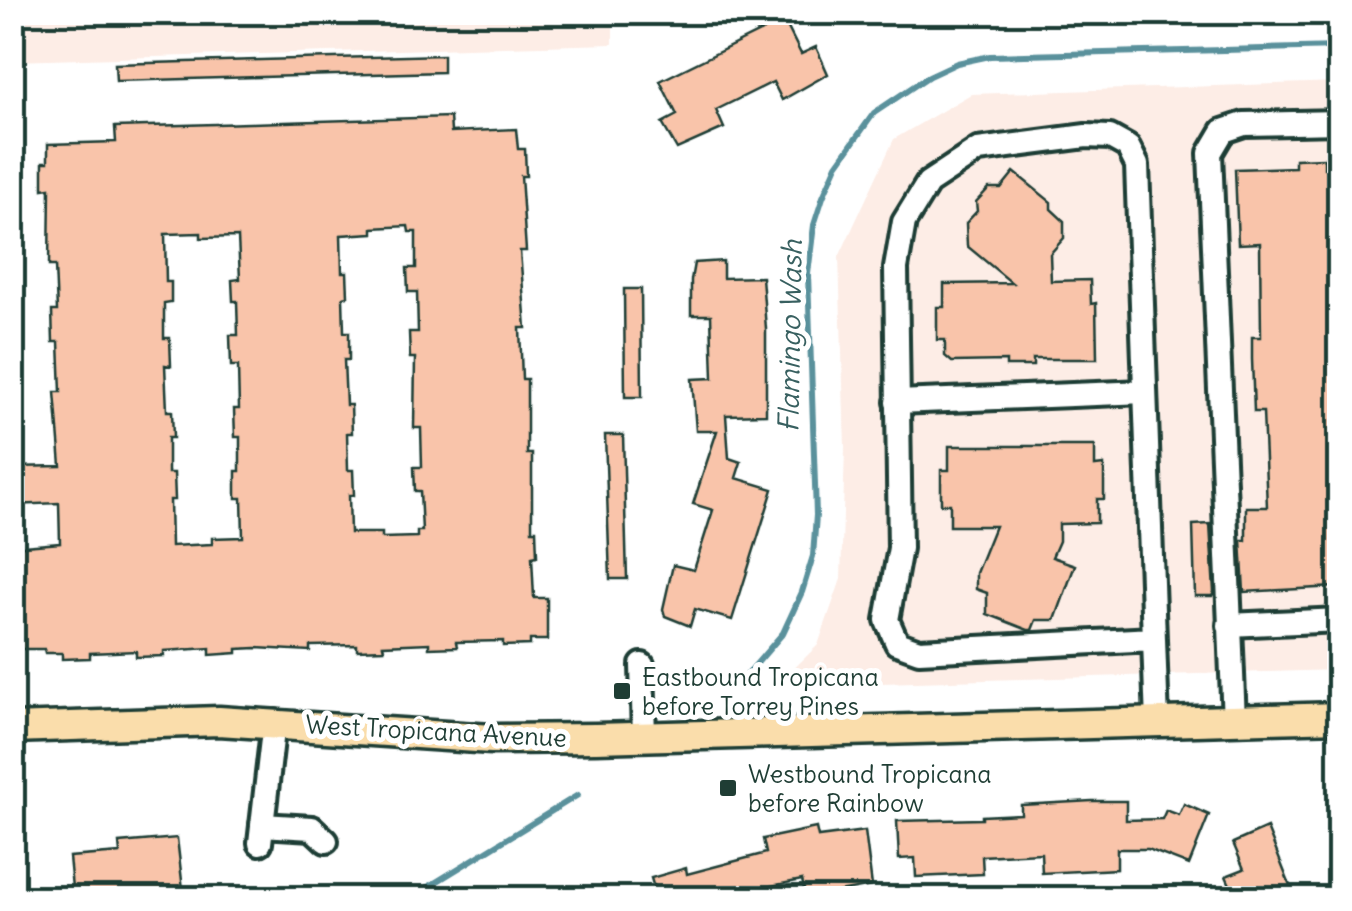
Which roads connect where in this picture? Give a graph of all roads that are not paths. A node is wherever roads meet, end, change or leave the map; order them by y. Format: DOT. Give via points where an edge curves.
graph roads {
  1 [pos="1340,122"];
  2 [pos="1146,392"];
  3 [pos="897,402"];
  4 [pos="1340,620"];
  5 [pos="1230,625"];
  6 [pos="1154,640"];
  7 [pos="642,665"];
  8 [pos="1340,718"];
  9 [pos="1234,721"];
  10 [pos="274,722"];
  11 [pos="1158,723"];
  12 [pos="12,728"];
  13 [pos="644,737"];
  14 [pos="326,840"];
  1 -- 5 [label="lane" via="1244,124 1223,131 1210,152"];
  2 -- 3 [label="lane"];
  2 -- 3 [label="lane" via="1137,165 1128,147 1086,136 978,150 928,183 904,222 896,268"];
  2 -- 6 [label="lane"];
  3 -- 6 [label="lane" via="900,548 888,620 897,642 919,651"];
  4 -- 5 [label="lane"];
  5 -- 9 [label="lane"];
  6 -- 11 [label="lane"];
  7 -- 13 [label="lane"];
  8 -- 9 [label="main road, West Tropicana Avenue"];
  9 -- 11 [label="main road, West Tropicana Avenue"];
  10 -- 12 [label="main road, West Tropicana Avenue"];
  10 -- 13 [label="main road, West Tropicana Avenue" via="492,739"];
  10 -- 14 [label="lane" via="261,834 312,828"];
  11 -- 13 [label="main road, West Tropicana Avenue"];
}
